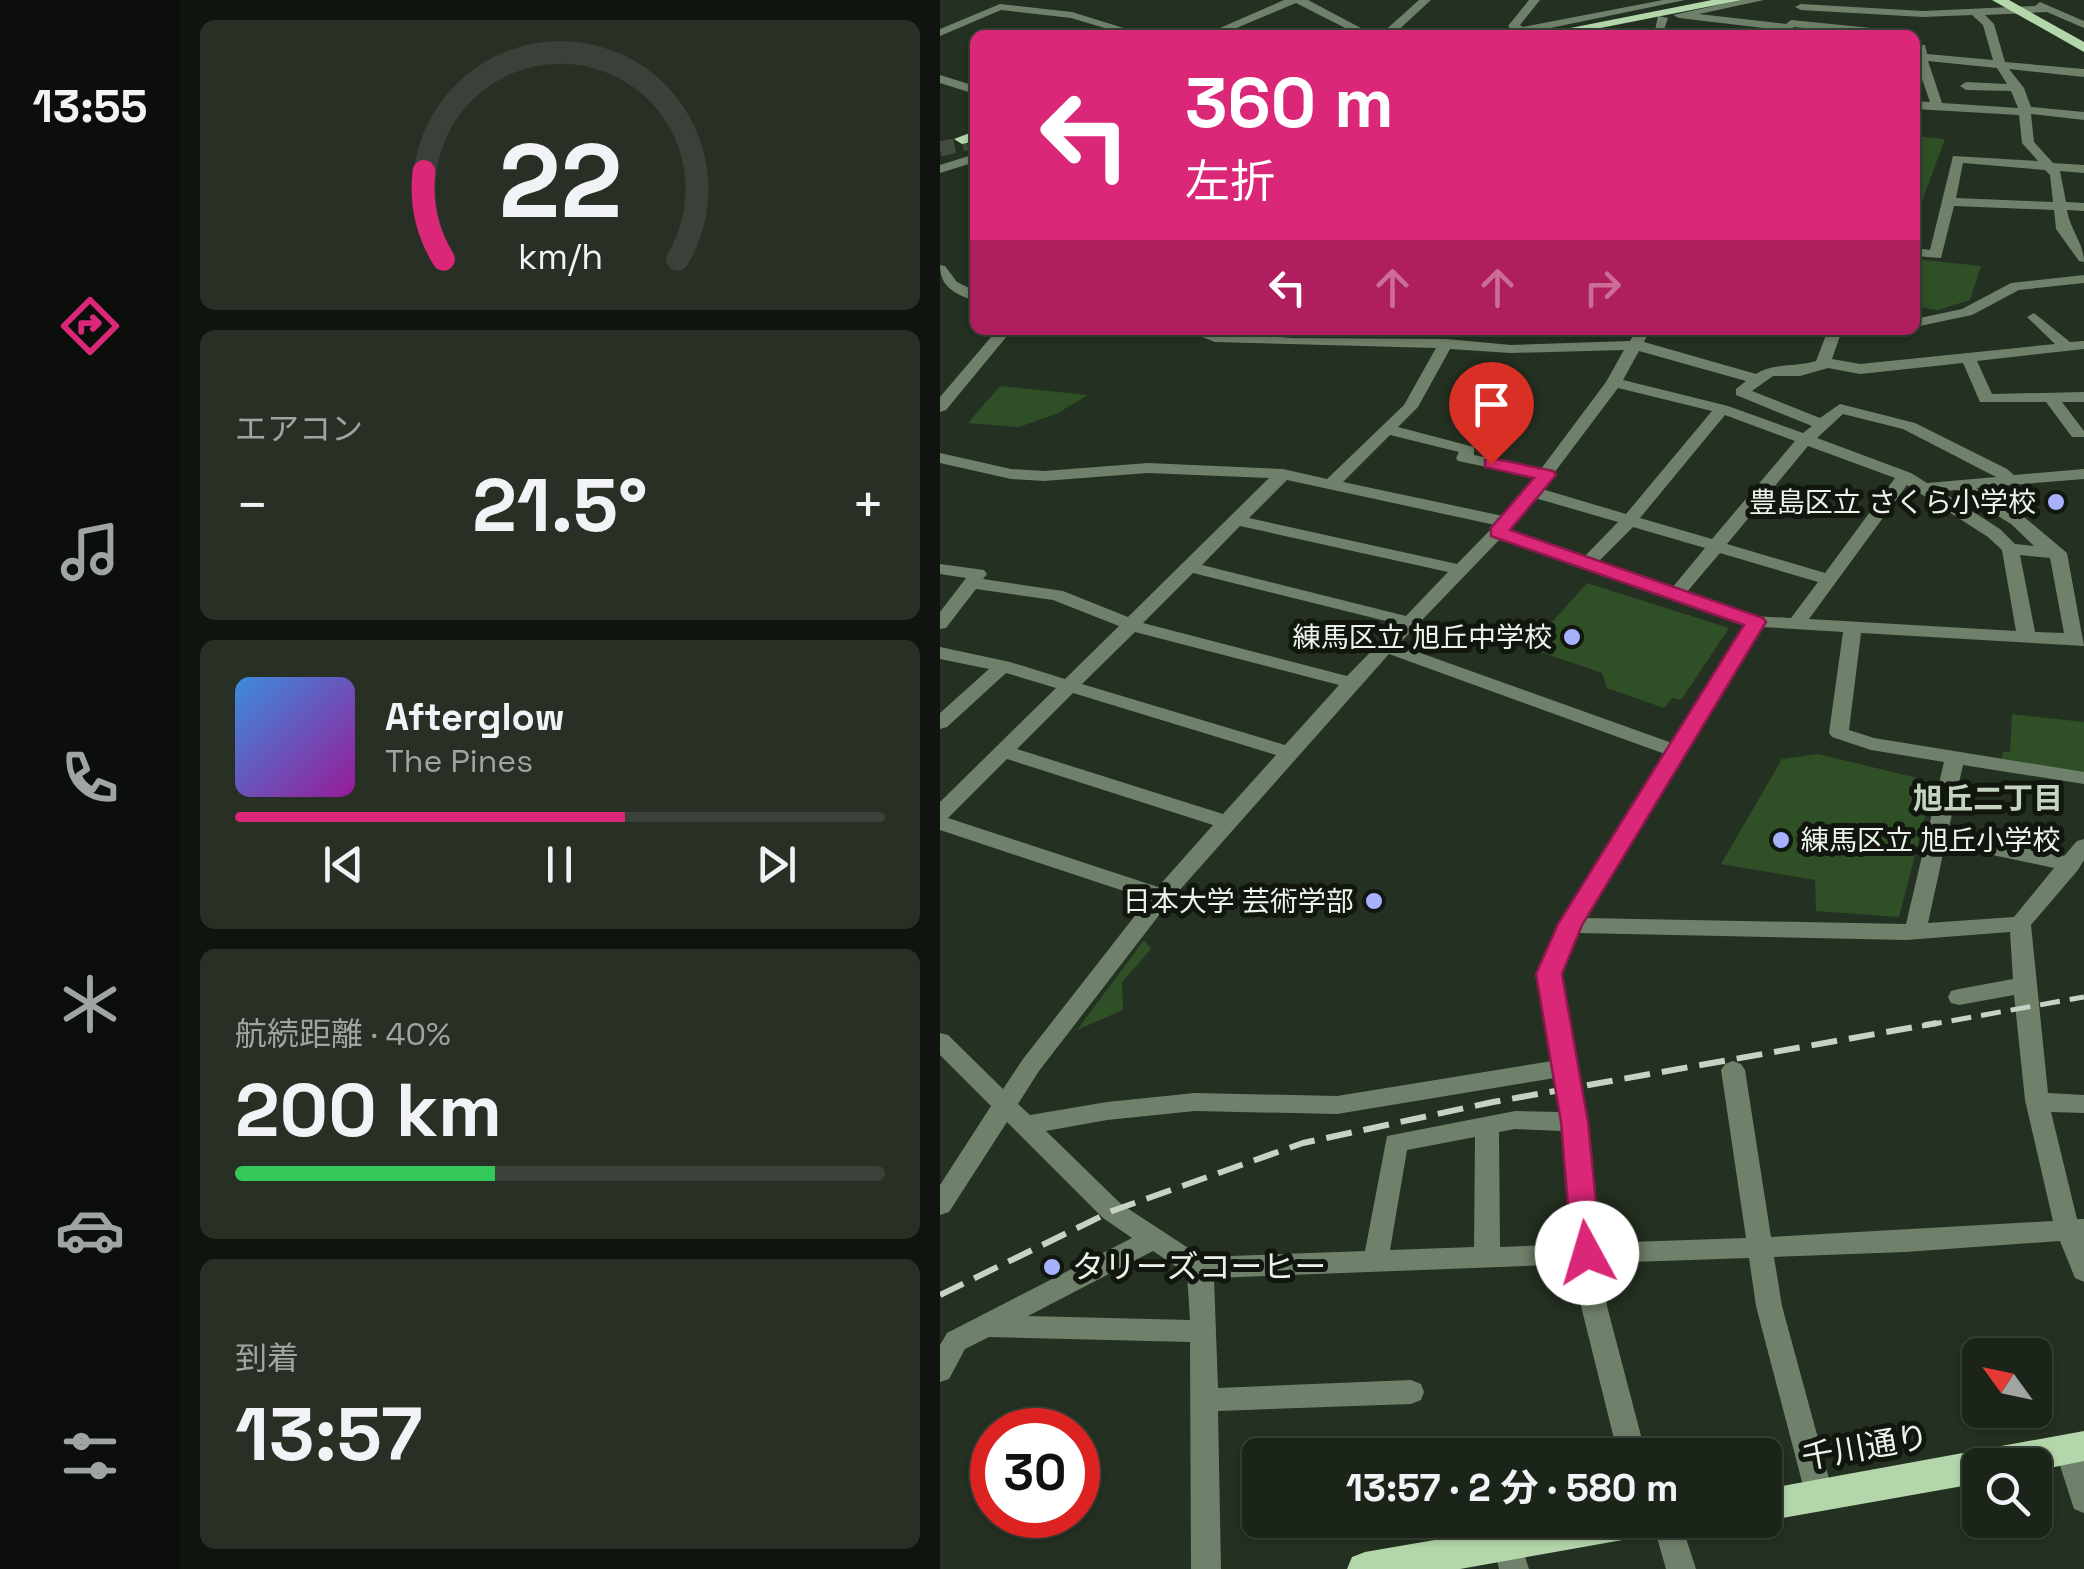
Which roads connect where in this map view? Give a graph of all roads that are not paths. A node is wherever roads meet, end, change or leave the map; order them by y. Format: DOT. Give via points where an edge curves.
graph roads {
  1 [pos="1015,0"];
  2 [pos="1297,0"];
  3 [pos="1424,0"];
  4 [pos="1535,0"];
  5 [pos="1680,0"];
  6 [pos="1704,0"];
  7 [pos="1735,0"];
  8 [pos="1759,0"];
  9 [pos="1999,0"];
  10 [pos="1802,3"];
  11 [pos="1858,5"];
  12 [pos="1000,6"];
  13 [pos="2024,6"];
  14 [pos="1922,9"];
  15 [pos="1978,14"];
  16 [pos="1679,15"];
  17 [pos="1656,16"];
  18 [pos="2084,25"];
  19 [pos="1355,26"];
  20 [pos="1789,29"];
  21 [pos="1123,30"];
  22 [pos="1222,30"];
  23 [pos="1345,30"];
  24 [pos="1361,30"];
  25 [pos="1391,30"];
  26 [pos="1517,30"];
  27 [pos="1534,30"];
  28 [pos="1536,30"];
  29 [pos="1572,30"];
  30 [pos="1588,30"];
  31 [pos="1658,30"];
  32 [pos="1852,30"];
  33 [pos="940,33"];
  34 [pos="2084,48"];
  35 [pos="1920,56"];
  36 [pos="1920,60"];
  37 [pos="2002,65"];
  38 [pos="2084,73"];
  39 [pos="970,77"];
  40 [pos="940,80"];
  41 [pos="957,83"];
  42 [pos="1920,85"];
  43 [pos="1933,86"];
  44 [pos="1966,86"];
  45 [pos="970,88"];
  46 [pos="2018,88"];
  47 [pos="1920,105"];
  48 [pos="1936,106"];
  49 [pos="2026,111"];
  50 [pos="2084,116"];
  51 [pos="970,145"];
  52 [pos="2050,166"];
  53 [pos="940,168"];
  54 [pos="2084,169"];
  55 [pos="1948,202"];
  56 [pos="2060,206"];
  57 [pos="2084,207"];
  58 [pos="1920,252"];
  59 [pos="2084,258"];
  60 [pos="940,269"];
  61 [pos="970,279"];
  62 [pos="2084,279"];
  63 [pos="946,286"];
  64 [pos="970,295"];
  65 [pos="2034,316"];
  66 [pos="1920,323"];
  67 [pos="1001,335"];
  68 [pos="1293,335"];
  69 [pos="1832,335"];
  70 [pos="1370,336"];
  71 [pos="1639,337"];
  72 [pos="1453,339"];
  73 [pos="2078,347"];
  74 [pos="1968,357"];
  75 [pos="1823,364"];
  76 [pos="940,377"];
  77 [pos="964,380"];
  78 [pos="1755,380"];
  79 [pos="1614,382"];
  80 [pos="2084,396"];
  81 [pos="2051,398"];
  82 [pos="940,407"];
  83 [pos="1722,408"];
  84 [pos="1821,424"];
  85 [pos="1386,429"];
  86 [pos="2078,434"];
  87 [pos="1805,440"];
  88 [pos="940,458"];
  89 [pos="1283,474"];
  90 [pos="2084,474"];
  91 [pos="1547,475"];
  92 [pos="1905,476"];
  93 [pos="2009,480"];
  94 [pos="1331,484"];
  95 [pos="1959,485"];
  96 [pos="1923,488"];
  97 [pos="1532,492"];
  98 [pos="1956,508"];
  99 [pos="1237,520"];
  100 [pos="1630,520"];
  101 [pos="1503,527"];
  102 [pos="1946,528"];
  103 [pos="1720,546"];
  104 [pos="2010,549"];
  105 [pos="2052,552"];
  106 [pos="1586,564"];
  107 [pos="1190,567"];
  108 [pos="940,569"];
  109 [pos="1461,570"];
  110 [pos="1828,578"];
  111 [pos="971,583"];
  112 [pos="1675,596"];
  113 [pos="1410,622"];
  114 [pos="1756,622"];
  115 [pos="940,624"];
  116 [pos="1796,624"];
  117 [pos="1131,625"];
  118 [pos="1853,626"];
  119 [pos="2026,635"];
  120 [pos="2079,639"];
  121 [pos="1386,646"];
  122 [pos="940,653"];
  123 [pos="1003,666"];
  124 [pos="1351,683"];
  125 [pos="1070,686"];
  126 [pos="940,724"];
  127 [pos="1003,752"];
  128 [pos="1677,752"];
  129 [pos="1289,753"];
  130 [pos="1955,758"];
  131 [pos="2084,778"];
  132 [pos="940,814"];
  133 [pos="940,822"];
  134 [pos="1226,822"];
  135 [pos="1938,837"];
  136 [pos="2084,846"];
  137 [pos="2070,865"];
  138 [pos="1162,896"];
  139 [pos="1570,924"];
  140 [pos="2020,924"];
  141 [pos="1915,931"];
  142 [pos="2024,985"];
  143 [pos="1960,997"];
  144 [pos="940,1041"];
  145 [pos="1564,1068"];
  146 [pos="1734,1070"];
  147 [pos="2039,1102"];
  148 [pos="2084,1104"];
  149 [pos="1013,1117"];
  150 [pos="1574,1122"];
  151 [pos="1488,1124"];
  152 [pos="940,1205"];
  153 [pos="2075,1229"];
  154 [pos="1150,1240"];
  155 [pos="1759,1248"];
  156 [pos="1587,1253"];
  157 [pos="1487,1257"];
  158 [pos="1376,1261"];
  159 [pos="1198,1268"];
  160 [pos="2084,1270"];
  161 [pos="986,1326"];
  162 [pos="1203,1331"];
  163 [pos="940,1371"];
  164 [pos="1411,1392"];
  165 [pos="1203,1400"];
  166 [pos="1628,1438"];
  167 [pos="2077,1448"];
  168 [pos="2052,1453"];
  169 [pos="1962,1470"];
  170 [pos="1820,1497"];
  171 [pos="2084,1500"];
  172 [pos="1782,1503"];
  173 [pos="1578,1538"];
  174 [pos="1672,1538"];
  175 [pos="1510,1556"];
  176 [pos="1206,1569"];
  177 [pos="1365,1569"];
  178 [pos="1682,1569"];
  1 -- 12 [label="street"];
  2 -- 19 [label="street"];
  2 -- 22 [label="street"];
  3 -- 25 [label="street"];
  4 -- 26 [label="street"];
  5 -- 27 [label="street"];
  6 -- 28 [label="main road"];
  7 -- 17 [label="main road"];
  8 -- 16 [label="street"];
  9 -- 13 [label="main road"];
  10 -- 11 [label="street"];
  10 -- 20 [label="street"];
  11 -- 14 [label="street"];
  11 -- 32 [label="street"];
  12 -- 21 [label="street"];
  12 -- 33 [label="street"];
  13 -- 15 [label="street"];
  13 -- 18 [label="street"];
  13 -- 34 [label="main road"];
  14 -- 15 [label="street"];
  15 -- 37 [label="street"];
  16 -- 17 [label="street"];
  16 -- 20 [label="street"];
  17 -- 29 [label="main road"];
  17 -- 30 [label="street"];
  17 -- 31 [label="street"];
  19 -- 23 [label="street"];
  19 -- 24 [label="street"];
  35 -- 37 [label="street"];
  36 -- 43 [label="street"];
  37 -- 38 [label="street"];
  37 -- 46 [label="street"];
  39 -- 41 [label="street"];
  40 -- 41 [label="street"];
  41 -- 45 [label="street"];
  42 -- 43 [label="street"];
  43 -- 48 [label="street"];
  44 -- 46 [label="street"];
  46 -- 49 [label="street"];
  47 -- 48 [label="street"];
  48 -- 49 [label="street"];
  49 -- 50 [label="street"];
  49 -- 52 [label="street" via="2028,143"];
  51 -- 53 [label="street"];
  52 -- 54 [label="street"];
  52 -- 55 [label="street" via="1958,159"];
  52 -- 56 [label="street"];
  55 -- 56 [label="street"];
  55 -- 58 [label="street" via="1936,254"];
  56 -- 57 [label="street"];
  56 -- 59 [label="street" via="2063,229"];
  60 -- 63 [label="street"];
  61 -- 63 [label="street"];
  62 -- 66 [label="street" via="2016,286 1967,312"];
  63 -- 64 [label="street"];
  65 -- 73 [label="street"];
  67 -- 77 [label="street"];
  68 -- 70 [label="street"];
  69 -- 75 [label="street"];
  70 -- 72 [label="street"];
  71 -- 72 [label="street" via="1510,349"];
  71 -- 78 [label="street"];
  71 -- 79 [label="street"];
  72 -- 85 [label="street" via="1410,408"];
  73 -- 74 [label="street"];
  74 -- 75 [label="street"];
  74 -- 81 [label="street" via="1986,400"];
  75 -- 78 [label="street"];
  76 -- 77 [label="street"];
  77 -- 82 [label="street"];
  78 -- 84 [label="street" via="1741,392"];
  79 -- 83 [label="street"];
  79 -- 91 [label="street"];
  80 -- 81 [label="street"];
  81 -- 86 [label="street"];
  83 -- 87 [label="street"];
  83 -- 100 [label="street"];
  84 -- 87 [label="street"];
  84 -- 93 [label="street" via="1840,409 1910,426"];
  85 -- 91 [label="street" via="1468,450 1464,458"];
  85 -- 94 [label="street"];
  87 -- 92 [label="street"];
  87 -- 103 [label="street"];
  88 -- 89 [label="street" via="1011,474 1185,468"];
  89 -- 94 [label="street"];
  89 -- 99 [label="street"];
  90 -- 93 [label="street"];
  91 -- 97 [label="street"];
  92 -- 96 [label="street"];
  92 -- 110 [label="street"];
  93 -- 95 [label="street"];
  94 -- 101 [label="street"];
  95 -- 96 [label="street"];
  95 -- 105 [label="street" via="2017,520"];
  96 -- 98 [label="street"];
  97 -- 100 [label="street"];
  97 -- 101 [label="street"];
  98 -- 102 [label="street"];
  98 -- 104 [label="street"];
  99 -- 107 [label="street"];
  99 -- 109 [label="street"];
  100 -- 103 [label="street"];
  100 -- 106 [label="street"];
  101 -- 106 [label="street"];
  101 -- 109 [label="street"];
  103 -- 110 [label="street"];
  103 -- 112 [label="street"];
  104 -- 105 [label="street"];
  104 -- 119 [label="street"];
  105 -- 120 [label="street" via="2058,553"];
  106 -- 112 [label="street"];
  107 -- 113 [label="street"];
  107 -- 117 [label="street"];
  108 -- 111 [label="street" via="978,574"];
  109 -- 113 [label="street"];
  110 -- 116 [label="street"];
  111 -- 115 [label="street"];
  111 -- 117 [label="street" via="1057,594"];
  112 -- 114 [label="street"];
  113 -- 121 [label="street"];
  114 -- 116 [label="street"];
  114 -- 128 [label="street"];
  116 -- 118 [label="street"];
  117 -- 124 [label="street"];
  117 -- 125 [label="street"];
  118 -- 119 [label="street"];
  118 -- 130 [label="street" via="1840,732"];
  119 -- 120 [label="street"];
  121 -- 124 [label="street"];
  121 -- 128 [label="street"];
  122 -- 123 [label="street"];
  123 -- 125 [label="street"];
  123 -- 126 [label="street"];
  124 -- 129 [label="street"];
  125 -- 127 [label="street"];
  125 -- 129 [label="street"];
  127 -- 132 [label="street"];
  127 -- 134 [label="street"];
  128 -- 139 [label="street"];
  129 -- 134 [label="street"];
  130 -- 131 [label="street"];
  130 -- 135 [label="street"];
  133 -- 138 [label="street"];
  134 -- 138 [label="street"];
  135 -- 137 [label="street"];
  135 -- 141 [label="street"];
  136 -- 137 [label="street"];
  137 -- 140 [label="street"];
  138 -- 149 [label="street" via="1061,1024"];
  139 -- 141 [label="street"];
  139 -- 145 [label="street" via="1549,974"];
  140 -- 141 [label="street"];
  140 -- 142 [label="street"];
  142 -- 143 [label="street"];
  142 -- 147 [label="street"];
  144 -- 149 [label="street"];
  145 -- 149 [label="street" via="1338,1105 1195,1102"];
  145 -- 150 [label="street"];
  146 -- 155 [label="street"];
  147 -- 148 [label="street"];
  147 -- 153 [label="street"];
  149 -- 152 [label="street"];
  149 -- 154 [label="street"];
  150 -- 151 [label="street"];
  150 -- 156 [label="street"];
  151 -- 157 [label="street"];
  151 -- 158 [label="street" via="1396,1143"];
  153 -- 155 [label="street"];
  153 -- 160 [label="street"];
  154 -- 159 [label="street"];
  154 -- 161 [label="street"];
  155 -- 156 [label="street"];
  155 -- 170 [label="street"];
  156 -- 157 [label="street"];
  156 -- 166 [label="street"];
  157 -- 158 [label="street"];
  158 -- 159 [label="street"];
  159 -- 162 [label="street"];
  161 -- 162 [label="street"];
  161 -- 163 [label="street" via="956,1341"];
  162 -- 165 [label="street"];
  164 -- 165 [label="street"];
  165 -- 176 [label="street"];
  167 -- 168 [label="main road"];
  167 -- 171 [label="street"];
  169 -- 170 [label="main road, 千川通り"];
  170 -- 172 [label="main road, 千川通り"];
  173 -- 175 [label="main road"];
  174 -- 178 [label="street"];
  175 -- 177 [label="main road"];
}
